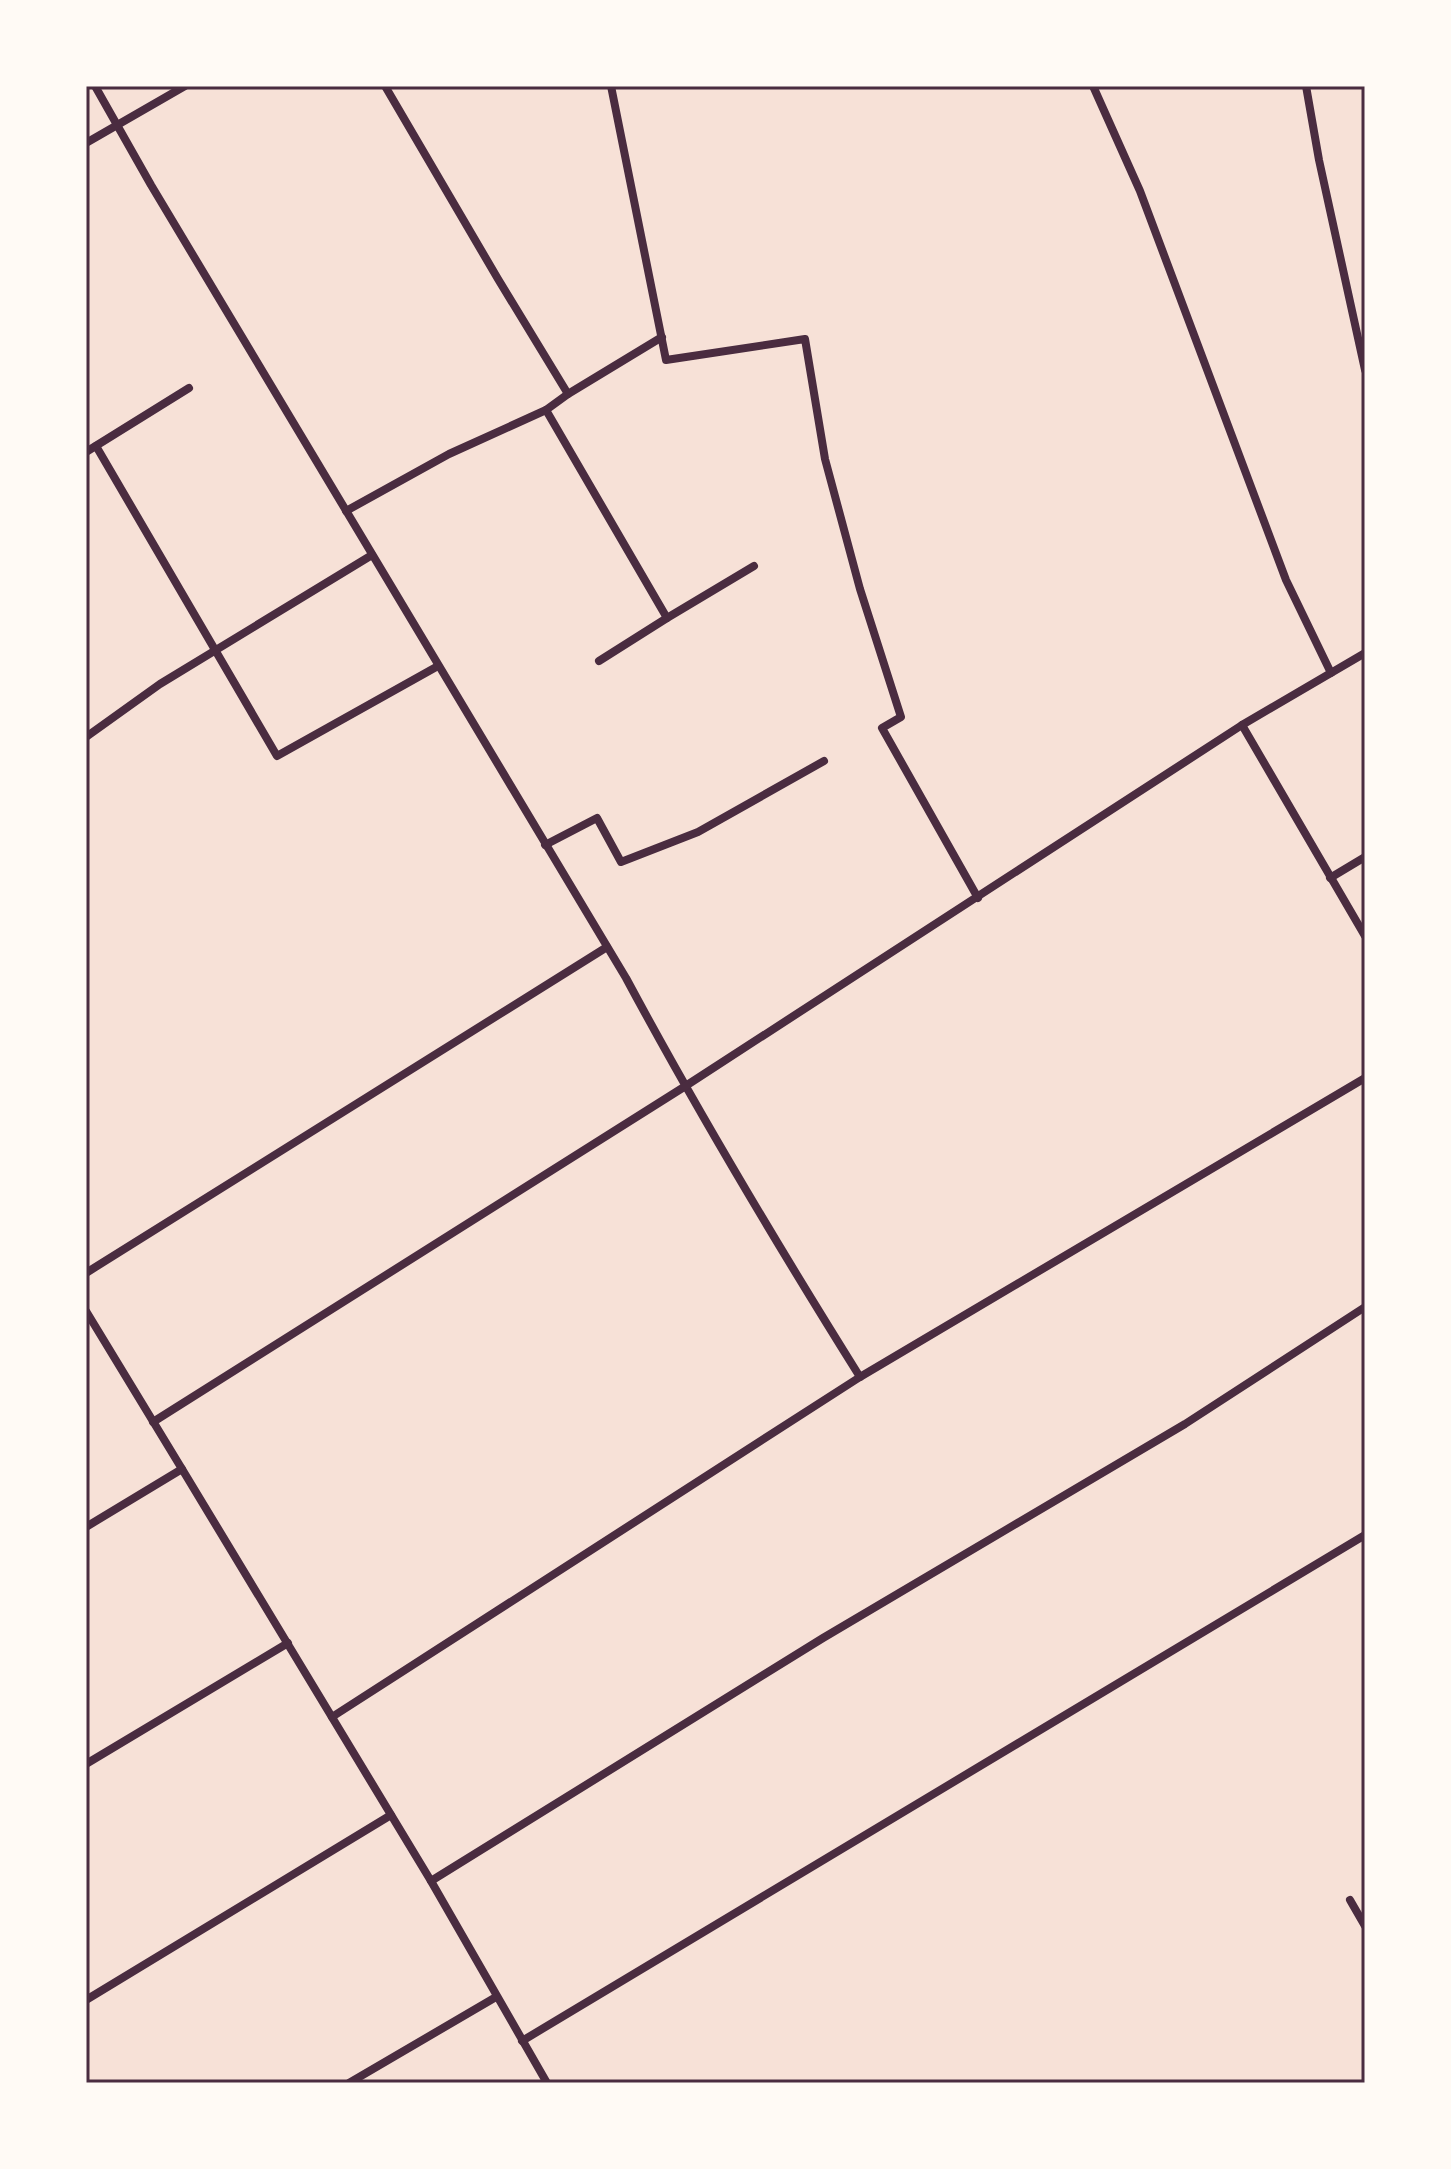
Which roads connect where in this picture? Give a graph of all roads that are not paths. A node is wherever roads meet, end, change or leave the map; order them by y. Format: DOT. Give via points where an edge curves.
graph roads {
  1 [pos="95,86"];
  2 [pos="185,86"];
  3 [pos="385,86"];
  4 [pos="611,86"];
  5 [pos="1093,86"];
  6 [pos="1306,86"];
  7 [pos="117,125"];
  8 [pos="86,143"];
  9 [pos="662,337"];
  10 [pos="1365,370"];
  11 [pos="189,388"];
  12 [pos="568,394"];
  13 [pos="546,410"];
  14 [pos="96,446"];
  15 [pos="86,452"];
  16 [pos="346,511"];
  17 [pos="372,555"];
  18 [pos="754,566"];
  19 [pos="667,618"];
  20 [pos="216,650"];
  21 [pos="1365,653"];
  22 [pos="599,661"];
  23 [pos="438,666"];
  24 [pos="1331,673"];
  25 [pos="1242,725"];
  26 [pos="86,737"];
  27 [pos="824,761"];
  28 [pos="545,845"];
  29 [pos="1365,857"];
  30 [pos="1330,878"];
  31 [pos="978,898"];
  32 [pos="1365,936"];
  33 [pos="607,947"];
  34 [pos="1365,1078"];
  35 [pos="684,1087"];
  36 [pos="86,1273"];
  37 [pos="1365,1307"];
  38 [pos="86,1311"];
  39 [pos="860,1377"];
  40 [pos="153,1422"];
  41 [pos="182,1469"];
  42 [pos="86,1527"];
  43 [pos="1365,1535"];
  44 [pos="288,1643"];
  45 [pos="332,1717"];
  46 [pos="86,1764"];
  47 [pos="391,1815"];
  48 [pos="431,1881"];
  49 [pos="1350,1900"];
  50 [pos="1365,1926"];
  51 [pos="496,1997"];
  52 [pos="86,2000"];
  53 [pos="522,2041"];
  54 [pos="349,2083"];
  55 [pos="547,2083"];
  1 -- 7 [label="street"];
  2 -- 7 [label="street"];
  3 -- 12 [label="street"];
  4 -- 9 [label="street"];
  5 -- 24 [label="street" via="1140,191 1286,580"];
  6 -- 10 [label="street"];
  7 -- 8 [label="street"];
  7 -- 16 [label="street"];
  9 -- 12 [label="street"];
  9 -- 31 [label="street" via="666,360 805,339 825,459 901,717 882,728"];
  11 -- 14 [label="street"];
  12 -- 13 [label="street"];
  13 -- 16 [label="street" via="449,454"];
  13 -- 19 [label="street"];
  14 -- 15 [label="street"];
  14 -- 20 [label="street"];
  16 -- 17 [label="street"];
  17 -- 20 [label="street"];
  17 -- 23 [label="street"];
  18 -- 19 [label="street"];
  19 -- 22 [label="street"];
  20 -- 23 [label="street" via="277,756"];
  20 -- 26 [label="street"];
  21 -- 24 [label="street"];
  23 -- 28 [label="street"];
  24 -- 25 [label="street"];
  25 -- 30 [label="street"];
  25 -- 31 [label="street"];
  27 -- 28 [label="street" via="698,832 621,862 597,818"];
  28 -- 33 [label="street"];
  29 -- 30 [label="street"];
  30 -- 32 [label="street"];
  31 -- 35 [label="street"];
  33 -- 35 [label="street"];
  33 -- 36 [label="street"];
  34 -- 39 [label="street"];
  35 -- 39 [label="street"];
  35 -- 40 [label="street"];
  37 -- 48 [label="street" via="1185,1424 823,1638"];
  38 -- 40 [label="street"];
  39 -- 45 [label="street"];
  40 -- 41 [label="street"];
  41 -- 42 [label="street"];
  41 -- 44 [label="street"];
  43 -- 53 [label="street"];
  44 -- 45 [label="street"];
  44 -- 46 [label="street"];
  45 -- 47 [label="street"];
  47 -- 48 [label="street"];
  47 -- 52 [label="street"];
  48 -- 51 [label="street"];
  49 -- 50 [label="street"];
  51 -- 53 [label="street"];
  51 -- 54 [label="street"];
  53 -- 55 [label="street"];
}
